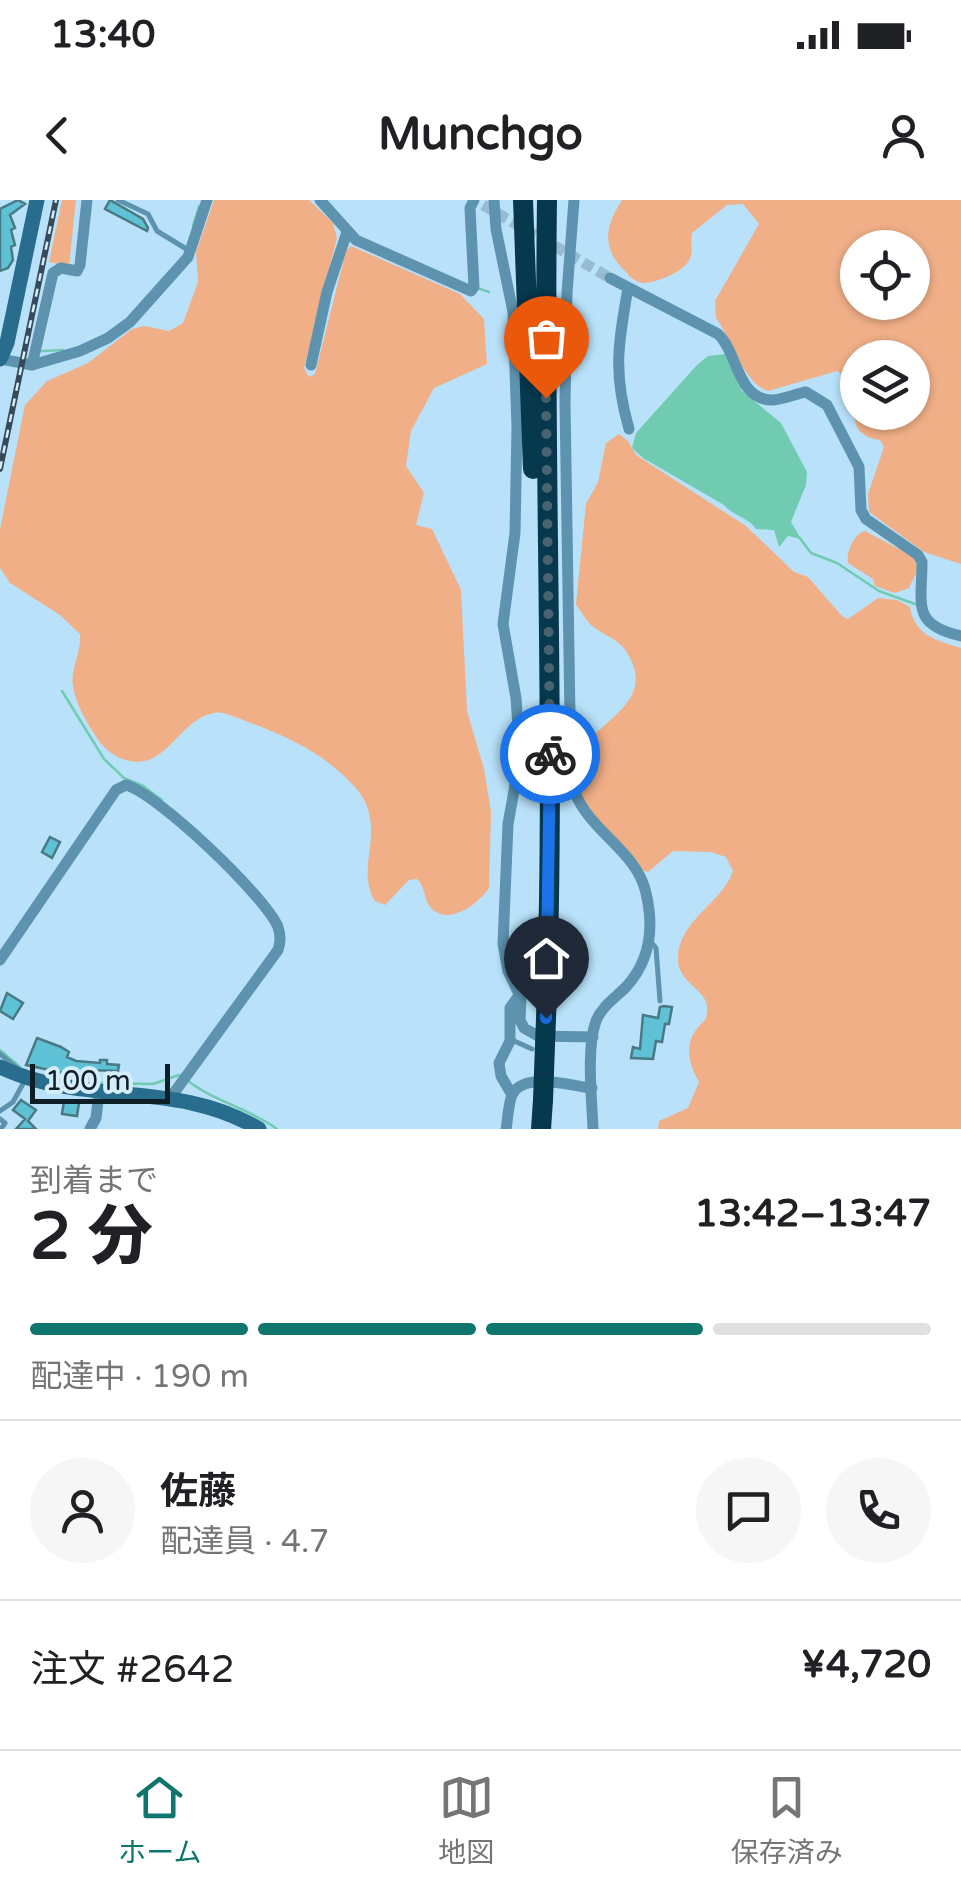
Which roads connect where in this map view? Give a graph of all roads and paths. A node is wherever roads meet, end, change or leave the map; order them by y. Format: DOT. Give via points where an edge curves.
graph roads {
  1 [pos="38,200"];
  2 [pos="86,200"];
  3 [pos="118,200"];
  4 [pos="207,200"];
  5 [pos="320,200"];
  6 [pos="523,200"];
  7 [pos="547,200"];
  8 [pos="561,200"];
  9 [pos="574,200"];
  10 [pos="482,201"];
  11 [pos="347,232"];
  12 [pos="191,251"];
  13 [pos="610,278"];
  14 [pos="628,288"];
  15 [pos="7,311"];
  16 [pos="0,359"];
  17 [pos="32,365"];
  18 [pos="311,365"];
  19 [pos="629,429"];
  20 [pos="546,541"];
  21 [pos="547,635"];
  22 [pos="961,636"];
  23 [pos="650,941"];
  24 [pos="0,960"];
  25 [pos="520,994"];
  26 [pos="660,1001"];
  27 [pos="593,1037"];
  28 [pos="510,1039"];
  29 [pos="532,1049"];
  30 [pos="0,1054"];
  31 [pos="0,1067"];
  32 [pos="26,1078"];
  33 [pos="592,1088"];
  34 [pos="99,1092"];
  35 [pos="512,1095"];
  36 [pos="171,1097"];
  37 [pos="0,1111"];
  38 [pos="90,1129"];
  39 [pos="259,1129"];
  40 [pos="506,1129"];
  41 [pos="541,1129"];
  42 [pos="593,1129"];
  1 -- 15 [label="main road"];
  2 -- 17 [label="street" via="80,266 53,273"];
  3 -- 12 [label="lane" via="148,214 156,231"];
  4 -- 12 [label="street"];
  5 -- 11 [label="street"];
  6 -- 21 [label="highway" via="530,420"];
  7 -- 20 [label="highway"];
  8 -- 20 [label="highway"];
  9 -- 23 [label="street" via="564,402 571,780 587,818 638,871"];
  10 -- 11 [label="street" via="470,208 473,291"];
  10 -- 25 [label="street" via="496,229 513,312 514,533 503,624 520,757 508,824 503,944"];
  11 -- 18 [label="street"];
  12 -- 17 [label="street" via="108,338"];
  13 -- 14 [label="street"];
  14 -- 19 [label="street" via="616,374"];
  14 -- 22 [label="street" via="718,334 754,394 772,400 806,392 827,405 859,467 866,519 918,555 922,612 935,629"];
  15 -- 16 [label="main road"];
  16 -- 17 [label="street"];
  20 -- 21 [label="highway"];
  21 -- 41 [label="highway, bridge" via="550,825"];
  23 -- 26 [label="lane"];
  23 -- 27 [label="street" via="638,972 602,1010"];
  24 -- 36 [label="street" via="116,790 126,784 146,794 206,845 280,933 278,950"];
  25 -- 27 [label="street" via="520,1020 532,1034"];
  25 -- 28 [label="street" via="510,1008"];
  27 -- 33 [label="street"];
  28 -- 29 [label="lane"];
  28 -- 35 [label="street" via="498,1063"];
  30 -- 32 [label="lane"];
  31 -- 32 [label="main road"];
  32 -- 34 [label="main road"];
  32 -- 37 [label="lane"];
  33 -- 35 [label="street" via="529,1082"];
  33 -- 42 [label="street"];
  34 -- 36 [label="main road"];
  34 -- 38 [label="street"];
  35 -- 40 [label="street"];
  36 -- 39 [label="main road" via="212,1106"];
}
